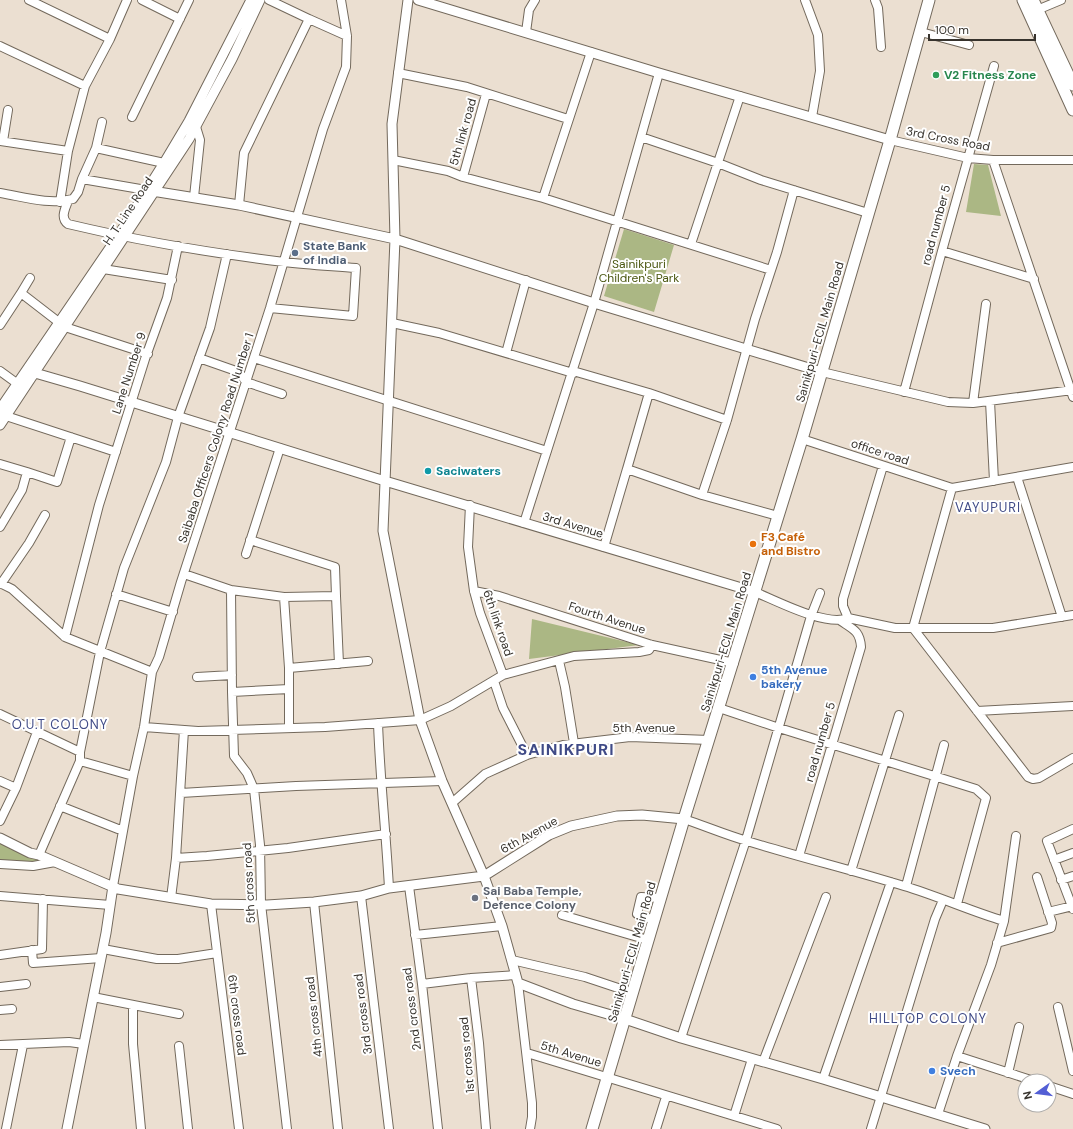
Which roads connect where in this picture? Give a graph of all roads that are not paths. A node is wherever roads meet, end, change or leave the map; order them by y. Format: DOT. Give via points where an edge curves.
graph roads {
  1 [pos="29,0"];
  2 [pos="127,0"];
  3 [pos="142,0"];
  4 [pos="189,0"];
  5 [pos="252,0"];
  6 [pos="260,0"];
  7 [pos="269,0"];
  8 [pos="341,0"];
  9 [pos="408,0"];
  10 [pos="418,0"];
  11 [pos="535,0"];
  12 [pos="805,0"];
  13 [pos="875,0"];
  14 [pos="929,0"];
  15 [pos="1024,0"];
  16 [pos="1033,0"];
  17 [pos="1061,0"];
  18 [pos="1037,10"];
  19 [pos="180,19"];
  20 [pos="310,19"];
  21 [pos="526,32"];
  22 [pos="920,32"];
  23 [pos="347,36"];
  24 [pos="110,39"];
  25 [pos="968,45"];
  26 [pos="881,46"];
  27 [pos="0,47"];
  28 [pos="590,52"];
  29 [pos="994,66"];
  30 [pos="398,73"];
  31 [pos="659,73"];
  32 [pos="1073,85"];
  33 [pos="85,86"];
  34 [pos="486,94"];
  35 [pos="740,96"];
  36 [pos="8,110"];
  37 [pos="1073,110"];
  38 [pos="132,117"];
  39 [pos="812,117"];
  40 [pos="568,119"];
  41 [pos="102,122"];
  42 [pos="193,124"];
  43 [pos="641,137"];
  44 [pos="890,140"];
  45 [pos="2,141"];
  46 [pos="96,148"];
  47 [pos="68,151"];
  48 [pos="968,158"];
  49 [pos="393,160"];
  50 [pos="993,160"];
  51 [pos="164,162"];
  52 [pos="718,163"];
  53 [pos="1072,163"];
  54 [pos="463,177"];
  55 [pos="82,179"];
  56 [pos="794,190"];
  57 [pos="150,191"];
  58 [pos="0,193"];
  59 [pos="194,198"];
  60 [pos="543,198"];
  61 [pos="64,201"];
  62 [pos="239,205"];
  63 [pos="868,213"];
  64 [pos="298,218"];
  65 [pos="616,222"];
  66 [pos="121,236"];
  67 [pos="395,239"];
  68 [pos="691,244"];
  69 [pos="178,246"];
  70 [pos="942,251"];
  71 [pos="227,254"];
  72 [pos="285,262"];
  73 [pos="100,269"];
  74 [pos="771,270"];
  75 [pos="30,278"];
  76 [pos="1034,279"];
  77 [pos="172,280"];
  78 [pos="526,280"];
  79 [pos="21,293"];
  80 [pos="594,303"];
  81 [pos="986,304"];
  82 [pos="270,308"];
  83 [pos="392,322"];
  84 [pos="0,325"];
  85 [pos="62,325"];
  86 [pos="746,350"];
  87 [pos="506,353"];
  88 [pos="148,354"];
  89 [pos="199,358"];
  90 [pos="254,358"];
  91 [pos="32,370"];
  92 [pos="0,371"];
  93 [pos="573,372"];
  94 [pos="822,372"];
  95 [pos="246,382"];
  96 [pos="21,386"];
  97 [pos="904,392"];
  98 [pos="1072,392"];
  99 [pos="649,393"];
  100 [pos="282,394"];
  101 [pos="389,401"];
  102 [pos="990,401"];
  103 [pos="132,402"];
  104 [pos="973,403"];
  105 [pos="2,413"];
  106 [pos="178,417"];
  107 [pos="728,420"];
  108 [pos="0,425"];
  109 [pos="229,433"];
  110 [pos="71,437"];
  111 [pos="802,439"];
  112 [pos="280,448"];
  113 [pos="547,451"];
  114 [pos="116,452"];
  115 [pos="0,464"];
  116 [pos="883,466"];
  117 [pos="1073,467"];
  118 [pos="627,469"];
  119 [pos="27,472"];
  120 [pos="1017,477"];
  121 [pos="994,480"];
  122 [pos="385,481"];
  123 [pos="952,488"];
  124 [pos="702,495"];
  125 [pos="470,506"];
  126 [pos="45,515"];
  127 [pos="778,516"];
  128 [pos="524,523"];
  129 [pos="0,527"];
  130 [pos="250,540"];
  131 [pos="604,547"];
  132 [pos="246,554"];
  133 [pos="184,574"];
  134 [pos="0,583"];
  135 [pos="231,590"];
  136 [pos="474,591"];
  137 [pos="755,592"];
  138 [pos="820,593"];
  139 [pos="116,594"];
  140 [pos="336,596"];
  141 [pos="284,597"];
  142 [pos="173,612"];
  143 [pos="1073,615"];
  144 [pos="811,616"];
  145 [pos="1062,617"];
  146 [pos="844,620"];
  147 [pos="913,628"];
  148 [pos="65,637"];
  149 [pos="652,645"];
  150 [pos="100,652"];
  151 [pos="368,661"];
  152 [pos="559,661"];
  153 [pos="734,663"];
  154 [pos="339,664"];
  155 [pos="289,668"];
  156 [pos="152,672"];
  157 [pos="232,675"];
  158 [pos="504,675"];
  159 [pos="197,677"];
  160 [pos="494,681"];
  161 [pos="289,689"];
  162 [pos="232,692"];
  163 [pos="1073,706"];
  164 [pos="719,708"];
  165 [pos="977,712"];
  166 [pos="0,714"];
  167 [pos="899,715"];
  168 [pos="420,720"];
  169 [pos="378,723"];
  170 [pos="144,727"];
  171 [pos="289,727"];
  172 [pos="779,728"];
  173 [pos="233,729"];
  174 [pos="184,730"];
  175 [pos="37,732"];
  176 [pos="709,740"];
  177 [pos="574,743"];
  178 [pos="832,744"];
  179 [pos="944,745"];
  180 [pos="80,752"];
  181 [pos="526,755"];
  182 [pos="1073,758"];
  183 [pos="80,761"];
  184 [pos="885,761"];
  185 [pos="133,776"];
  186 [pos="936,776"];
  187 [pos="0,781"];
  188 [pos="442,781"];
  189 [pos="381,783"];
  190 [pos="16,788"];
  191 [pos="254,789"];
  192 [pos="181,793"];
  193 [pos="452,803"];
  194 [pos="60,806"];
  195 [pos="684,819"];
  196 [pos="0,822"];
  197 [pos="123,829"];
  198 [pos="1073,829"];
  199 [pos="386,834"];
  200 [pos="1016,836"];
  201 [pos="0,838"];
  202 [pos="746,840"];
  203 [pos="260,850"];
  204 [pos="1073,853"];
  205 [pos="39,855"];
  206 [pos="799,856"];
  207 [pos="176,858"];
  208 [pos="1054,860"];
  209 [pos="55,862"];
  210 [pos="0,864"];
  211 [pos="852,871"];
  212 [pos="484,876"];
  213 [pos="1073,876"];
  214 [pos="1037,877"];
  215 [pos="1061,880"];
  216 [pos="891,882"];
  217 [pos="113,886"];
  218 [pos="409,886"];
  219 [pos="906,886"];
  220 [pos="389,888"];
  221 [pos="0,896"];
  222 [pos="361,896"];
  223 [pos="826,897"];
  224 [pos="171,898"];
  225 [pos="661,898"];
  226 [pos="43,899"];
  227 [pos="943,900"];
  228 [pos="314,902"];
  229 [pos="110,904"];
  230 [pos="211,904"];
  231 [pos="261,904"];
  232 [pos="957,904"];
  233 [pos="1073,907"];
  234 [pos="1048,912"];
  235 [pos="562,915"];
  236 [pos="654,920"];
  237 [pos="1004,921"];
  238 [pos="502,926"];
  239 [pos="415,935"];
  240 [pos="648,940"];
  241 [pos="997,943"];
  242 [pos="103,948"];
  243 [pos="32,950"];
  244 [pos="217,953"];
  245 [pos="0,955"];
  246 [pos="101,958"];
  247 [pos="512,960"];
  248 [pos="471,978"];
  249 [pos="517,979"];
  250 [pos="26,984"];
  251 [pos="422,984"];
  252 [pos="0,987"];
  253 [pos="633,993"];
  254 [pos="93,997"];
  255 [pos="133,1005"];
  256 [pos="1058,1007"];
  257 [pos="12,1009"];
  258 [pos="0,1010"];
  259 [pos="179,1014"];
  260 [pos="626,1019"];
  261 [pos="1019,1027"];
  262 [pos="681,1038"];
  263 [pos="84,1044"];
  264 [pos="23,1045"];
  265 [pos="0,1046"];
  266 [pos="179,1046"];
  267 [pos="527,1053"];
  268 [pos="957,1056"];
  269 [pos="752,1059"];
  270 [pos="763,1062"];
  271 [pos="1073,1071"];
  272 [pos="1008,1073"];
  273 [pos="1017,1076"];
  274 [pos="608,1078"];
  275 [pos="823,1079"];
  276 [pos="1057,1089"];
  277 [pos="1073,1094"];
  278 [pos="666,1096"];
  279 [pos="880,1096"];
  280 [pos="938,1114"];
  281 [pos="734,1116"];
  282 [pos="6,1129"];
  283 [pos="67,1129"];
  284 [pos="141,1129"];
  285 [pos="188,1129"];
  286 [pos="239,1129"];
  287 [pos="287,1129"];
  288 [pos="338,1129"];
  289 [pos="389,1129"];
  290 [pos="438,1129"];
  291 [pos="486,1129"];
  292 [pos="530,1129"];
  293 [pos="592,1129"];
  294 [pos="656,1129"];
  295 [pos="777,1129"];
  296 [pos="871,1129"];
  297 [pos="985,1129"];
  1 -- 24 [label="street"];
  2 -- 24 [label="street"];
  3 -- 19 [label="street"];
  4 -- 19 [label="street"];
  5 -- 42 [label="street, H. T. Line Road"];
  6 -- 42 [label="street, H. T. Line Road" via="232,59"];
  7 -- 20 [label="street"];
  8 -- 23 [label="street, Saibaba Officers Colony Road Number 1"];
  9 -- 30 [label="street"];
  10 -- 21 [label="street"];
  11 -- 21 [label="street" via="529,10"];
  12 -- 39 [label="street" via="818,35 820,71"];
  13 -- 26 [label="street"];
  14 -- 22 [label="main road, Sainikpuri-ECIL Main Road"];
  15 -- 37 [label="main road"];
  16 -- 18 [label="main road"];
  17 -- 18 [label="street"];
  18 -- 32 [label="main road"];
  19 -- 38 [label="street"];
  20 -- 23 [label="street"];
  20 -- 62 [label="street" via="244,153"];
  21 -- 28 [label="street"];
  22 -- 25 [label="street"];
  22 -- 44 [label="main road, Sainikpuri-ECIL Main Road"];
  23 -- 64 [label="street, Saibaba Officers Colony Road Number 1" via="346,68 323,129"];
  24 -- 33 [label="street"];
  27 -- 33 [label="street"];
  28 -- 31 [label="street"];
  28 -- 40 [label="street"];
  29 -- 48 [label="street, road number 5"];
  30 -- 34 [label="street" via="467,87"];
  30 -- 49 [label="street" via="392,124"];
  31 -- 35 [label="street"];
  31 -- 43 [label="street"];
  33 -- 47 [label="street"];
  34 -- 40 [label="street"];
  34 -- 54 [label="street, 5th link road"];
  35 -- 39 [label="street"];
  35 -- 52 [label="street"];
  36 -- 45 [label="street"];
  39 -- 44 [label="street"];
  40 -- 60 [label="street"];
  41 -- 46 [label="street"];
  42 -- 51 [label="street, H. T. Line Road"];
  42 -- 57 [label="street, H. T. Line Road"];
  42 -- 59 [label="street" via="200,140"];
  43 -- 52 [label="street"];
  43 -- 65 [label="street"];
  44 -- 48 [label="street, 3rd Cross Road"];
  44 -- 63 [label="main road, Sainikpuri-ECIL Main Road"];
  45 -- 47 [label="street"];
  46 -- 51 [label="street"];
  46 -- 55 [label="street"];
  47 -- 61 [label="street"];
  48 -- 50 [label="street, 3rd Cross Road"];
  48 -- 70 [label="street, road number 5"];
  49 -- 54 [label="street" via="448,171"];
  49 -- 67 [label="street"];
  50 -- 53 [label="street, 3rd Cross Road"];
  50 -- 76 [label="street"];
  51 -- 57 [label="street, H. T. Line Road"];
  52 -- 56 [label="street"];
  52 -- 68 [label="street"];
  54 -- 60 [label="street"];
  55 -- 57 [label="street"];
  55 -- 61 [label="street" via="73,199"];
  56 -- 63 [label="street"];
  56 -- 74 [label="street"];
  57 -- 59 [label="street"];
  57 -- 66 [label="street, H. T. Line Road"];
  58 -- 61 [label="street" via="37,200"];
  59 -- 62 [label="street"];
  60 -- 65 [label="street"];
  61 -- 66 [label="street" via="63,217 68,224"];
  62 -- 64 [label="street"];
  63 -- 94 [label="main road, Sainikpuri-ECIL Main Road"];
  64 -- 67 [label="street"];
  64 -- 72 [label="street, Saibaba Officers Colony Road Number 1"];
  65 -- 68 [label="street"];
  65 -- 80 [label="street"];
  66 -- 69 [label="street"];
  66 -- 73 [label="street, H. T. Line Road"];
  67 -- 78 [label="street"];
  67 -- 83 [label="street"];
  68 -- 74 [label="street"];
  69 -- 71 [label="street"];
  69 -- 77 [label="street, Lane Number 9"];
  70 -- 76 [label="street"];
  70 -- 97 [label="street, road number 5"];
  71 -- 72 [label="street"];
  71 -- 89 [label="street" via="210,328"];
  72 -- 82 [label="street, Saibaba Officers Colony Road Number 1"];
  72 -- 82 [label="street" via="356,268 352,316"];
  73 -- 77 [label="street"];
  73 -- 85 [label="street, H. T. Line Road"];
  74 -- 86 [label="street"];
  75 -- 79 [label="street"];
  76 -- 98 [label="street"];
  77 -- 88 [label="street, Lane Number 9"];
  78 -- 80 [label="street"];
  78 -- 87 [label="street"];
  79 -- 84 [label="street"];
  79 -- 85 [label="street"];
  80 -- 86 [label="street"];
  80 -- 93 [label="street"];
  81 -- 104 [label="street"];
  82 -- 90 [label="street, Saibaba Officers Colony Road Number 1"];
  83 -- 87 [label="street"];
  83 -- 101 [label="street"];
  85 -- 88 [label="street"];
  85 -- 91 [label="street, H. T. Line Road"];
  86 -- 94 [label="street"];
  86 -- 107 [label="street"];
  87 -- 93 [label="street"];
  88 -- 103 [label="street, Lane Number 9"];
  89 -- 95 [label="street" via="239,372"];
  89 -- 106 [label="street"];
  90 -- 95 [label="street, Saibaba Officers Colony Road Number 1"];
  90 -- 101 [label="street"];
  91 -- 96 [label="street, H. T. Line Road"];
  91 -- 103 [label="street, 3rd Avenue"];
  92 -- 96 [label="street"];
  93 -- 99 [label="street"];
  93 -- 113 [label="street"];
  94 -- 97 [label="street"];
  94 -- 111 [label="main road, Sainikpuri-ECIL Main Road"];
  95 -- 100 [label="street"];
  95 -- 109 [label="street, Saibaba Officers Colony Road Number 1"];
  96 -- 105 [label="street, H. T. Line Road"];
  97 -- 104 [label="street" via="948,402"];
  98 -- 102 [label="street"];
  99 -- 107 [label="street"];
  99 -- 118 [label="street"];
  101 -- 113 [label="street"];
  101 -- 122 [label="street"];
  102 -- 104 [label="street"];
  102 -- 121 [label="street"];
  103 -- 106 [label="street, 3rd Avenue"];
  103 -- 114 [label="street, Lane Number 9"];
  105 -- 108 [label="street, H. T. Line Road"];
  105 -- 110 [label="street"];
  106 -- 109 [label="street, 3rd Avenue"];
  106 -- 139 [label="street" via="166,462"];
  107 -- 124 [label="street"];
  109 -- 112 [label="street, 3rd Avenue"];
  109 -- 133 [label="street, Saibaba Officers Colony Road Number 1"];
  110 -- 114 [label="street"];
  110 -- 119 [label="street" via="57,482"];
  111 -- 116 [label="street, office road"];
  111 -- 127 [label="main road, Sainikpuri-ECIL Main Road"];
  112 -- 122 [label="street, 3rd Avenue"];
  112 -- 130 [label="street"];
  113 -- 128 [label="street"];
  114 -- 148 [label="street, Lane Number 9" via="99,505"];
  115 -- 119 [label="street"];
  116 -- 123 [label="street, office road"];
  116 -- 146 [label="street" via="842,599"];
  117 -- 120 [label="street"];
  118 -- 124 [label="street"];
  118 -- 131 [label="street"];
  119 -- 129 [label="street" via="22,490"];
  120 -- 121 [label="street"];
  120 -- 145 [label="street"];
  121 -- 123 [label="street"];
  122 -- 125 [label="street, 3rd Avenue"];
  122 -- 168 [label="street" via="383,531"];
  123 -- 147 [label="street"];
  124 -- 127 [label="street"];
  125 -- 128 [label="street, 3rd Avenue"];
  125 -- 136 [label="street, 6th link road" via="468,547"];
  126 -- 134 [label="street" via="29,543"];
  127 -- 137 [label="main road, Sainikpuri-ECIL Main Road"];
  128 -- 131 [label="street, 3rd Avenue"];
  130 -- 132 [label="street"];
  130 -- 140 [label="street" via="335,567"];
  131 -- 137 [label="street, 3rd Avenue"];
  133 -- 135 [label="street"];
  133 -- 142 [label="street, Saibaba Officers Colony Road Number 1"];
  134 -- 148 [label="street" via="12,589"];
  135 -- 141 [label="street"];
  135 -- 157 [label="street, 5th cross road"];
  136 -- 149 [label="street, Fourth Avenue" via="499,596"];
  136 -- 158 [label="street, 6th link road"];
  137 -- 144 [label="street"];
  137 -- 153 [label="main road, Sainikpuri-ECIL Main Road"];
  138 -- 144 [label="street"];
  139 -- 142 [label="street"];
  139 -- 150 [label="street"];
  140 -- 141 [label="street"];
  140 -- 154 [label="street"];
  141 -- 155 [label="street"];
  142 -- 156 [label="street, Saibaba Officers Colony Road Number 1"];
  143 -- 145 [label="street"];
  144 -- 146 [label="street"];
  144 -- 172 [label="street"];
  145 -- 147 [label="street" via="993,628"];
  146 -- 147 [label="street" via="895,628"];
  146 -- 178 [label="street, road number 5" via="861,638 862,647"];
  147 -- 165 [label="street"];
  148 -- 150 [label="street"];
  149 -- 152 [label="street" via="649,650 639,652 574,656"];
  149 -- 153 [label="street, Fourth Avenue"];
  150 -- 156 [label="street"];
  150 -- 180 [label="street"];
  151 -- 154 [label="street"];
  152 -- 158 [label="street"];
  152 -- 177 [label="street"];
  153 -- 164 [label="main road, Sainikpuri-ECIL Main Road"];
  154 -- 155 [label="street"];
  155 -- 161 [label="street"];
  156 -- 170 [label="street, Saibaba Officers Colony Road Number 1"];
  157 -- 159 [label="street"];
  157 -- 162 [label="street, 5th cross road"];
  158 -- 160 [label="street"];
  160 -- 168 [label="street" via="451,706"];
  160 -- 181 [label="street" via="503,708"];
  161 -- 162 [label="street"];
  161 -- 171 [label="street"];
  162 -- 173 [label="street, 5th cross road"];
  163 -- 165 [label="street"];
  164 -- 172 [label="street"];
  164 -- 176 [label="main road, Sainikpuri-ECIL Main Road"];
  165 -- 182 [label="street" via="1028,777 1039,778"];
  166 -- 175 [label="street"];
  167 -- 184 [label="street"];
  168 -- 169 [label="street"];
  168 -- 188 [label="street"];
  169 -- 171 [label="street"];
  169 -- 189 [label="street"];
  170 -- 174 [label="street"];
  170 -- 185 [label="street, Saibaba Officers Colony Road Number 1"];
  171 -- 173 [label="street"];
  172 -- 178 [label="street"];
  172 -- 202 [label="street"];
  173 -- 174 [label="street"];
  173 -- 191 [label="street, 5th cross road" via="234,756 248,773"];
  174 -- 192 [label="street"];
  175 -- 180 [label="street"];
  175 -- 190 [label="street"];
  176 -- 177 [label="street, 5th Avenue" via="630,737"];
  176 -- 195 [label="main road, Sainikpuri-ECIL Main Road"];
  177 -- 181 [label="street, 5th Avenue"];
  178 -- 184 [label="street"];
  178 -- 206 [label="street, road number 5"];
  179 -- 186 [label="street"];
  180 -- 183 [label="street"];
  181 -- 193 [label="street, 5th Avenue" via="485,774"];
  183 -- 185 [label="street"];
  183 -- 194 [label="street"];
  184 -- 186 [label="street"];
  184 -- 211 [label="street"];
  185 -- 197 [label="street, Saibaba Officers Colony Road Number 1"];
  186 -- 219 [label="street"];
  186 -- 232 [label="street" via="976,789 986,798"];
  187 -- 190 [label="street"];
  188 -- 189 [label="street"];
  188 -- 193 [label="street"];
  189 -- 191 [label="street"];
  189 -- 199 [label="street"];
  190 -- 196 [label="street"];
  191 -- 192 [label="street"];
  191 -- 203 [label="street, 5th cross road"];
  192 -- 207 [label="street"];
  193 -- 212 [label="street"];
  194 -- 197 [label="street" via="118,830"];
  194 -- 205 [label="street"];
  195 -- 202 [label="street"];
  195 -- 212 [label="street, 6th Avenue" via="642,815 617,816 571,826 550,835"];
  195 -- 225 [label="main road, Sainikpuri-ECIL Main Road"];
  197 -- 217 [label="street, Saibaba Officers Colony Road Number 1"];
  198 -- 208 [label="street" via="1047,840"];
  199 -- 203 [label="street"];
  199 -- 220 [label="street"];
  200 -- 237 [label="street"];
  201 -- 205 [label="street"];
  202 -- 206 [label="street"];
  202 -- 262 [label="street"];
  203 -- 207 [label="street"];
  203 -- 231 [label="street, 5th cross road"];
  204 -- 208 [label="street"];
  205 -- 209 [label="street"];
  206 -- 211 [label="street"];
  207 -- 224 [label="street"];
  208 -- 215 [label="street"];
  209 -- 210 [label="street" via="33,866"];
  209 -- 217 [label="street"];
  211 -- 216 [label="street"];
  212 -- 218 [label="street"];
  212 -- 238 [label="street"];
  213 -- 215 [label="street"];
  214 -- 234 [label="street"];
  215 -- 233 [label="street"];
  216 -- 219 [label="street"];
  216 -- 275 [label="street"];
  217 -- 224 [label="street"];
  217 -- 229 [label="street"];
  218 -- 220 [label="street"];
  218 -- 239 [label="street, 2nd cross road"];
  219 -- 227 [label="street"];
  220 -- 222 [label="street"];
  221 -- 226 [label="street"];
  222 -- 228 [label="street"];
  222 -- 289 [label="street, 3rd cross road"];
  223 -- 270 [label="street"];
  224 -- 230 [label="street"];
  225 -- 236 [label="main road, Sainikpuri-ECIL Main Road"];
  225 -- 236 [label="street" via="641,897 637,914"];
  226 -- 229 [label="street"];
  226 -- 243 [label="street" via="42,949"];
  227 -- 232 [label="street"];
  227 -- 279 [label="street"];
  228 -- 231 [label="street"];
  228 -- 288 [label="street, 4th cross road"];
  229 -- 242 [label="street"];
  230 -- 231 [label="street"];
  230 -- 244 [label="street, 6th cross road"];
  231 -- 287 [label="street, 5th cross road"];
  232 -- 237 [label="street" via="978,914"];
  233 -- 234 [label="street"];
  234 -- 241 [label="street" via="1051,928"];
  235 -- 240 [label="street"];
  236 -- 240 [label="main road, Sainikpuri-ECIL Main Road"];
  237 -- 241 [label="street"];
  238 -- 239 [label="street"];
  238 -- 247 [label="street"];
  239 -- 251 [label="street, 2nd cross road"];
  240 -- 253 [label="main road, Sainikpuri-ECIL Main Road"];
  241 -- 268 [label="street"];
  242 -- 244 [label="street" via="157,959 178,959"];
  242 -- 246 [label="street"];
  243 -- 245 [label="street"];
  243 -- 246 [label="street" via="33,963"];
  244 -- 286 [label="street, 6th cross road"];
  246 -- 254 [label="street"];
  247 -- 249 [label="street"];
  247 -- 253 [label="street" via="585,977"];
  248 -- 249 [label="street"];
  248 -- 251 [label="street"];
  248 -- 291 [label="street, 1st cross road"];
  249 -- 260 [label="street" via="573,1004"];
  249 -- 267 [label="street"];
  250 -- 252 [label="street"];
  251 -- 290 [label="street, 2nd cross road"];
  253 -- 260 [label="main road, Sainikpuri-ECIL Main Road"];
  254 -- 255 [label="street"];
  254 -- 263 [label="street"];
  255 -- 259 [label="street"];
  255 -- 284 [label="street" via="133,1044"];
  256 -- 271 [label="street"];
  257 -- 258 [label="street"];
  260 -- 262 [label="street"];
  260 -- 274 [label="main road, Sainikpuri-ECIL Main Road"];
  261 -- 272 [label="street"];
  262 -- 269 [label="street"];
  263 -- 264 [label="street" via="69,1042"];
  263 -- 283 [label="street"];
  264 -- 265 [label="street"];
  264 -- 282 [label="street"];
  266 -- 285 [label="street"];
  267 -- 274 [label="street, 5th Avenue"];
  267 -- 292 [label="street" via="532,1103"];
  268 -- 272 [label="street"];
  268 -- 280 [label="street"];
  269 -- 270 [label="street"];
  269 -- 281 [label="street"];
  270 -- 275 [label="street"];
  272 -- 273 [label="street"];
  274 -- 278 [label="street, 5th Avenue"];
  274 -- 293 [label="main road, Sainikpuri-ECIL Main Road"];
  275 -- 279 [label="street"];
  276 -- 277 [label="street"];
  278 -- 281 [label="street, 5th Avenue"];
  278 -- 294 [label="street"];
  279 -- 280 [label="street"];
  279 -- 296 [label="street"];
  280 -- 297 [label="street"];
  281 -- 295 [label="street, 5th Avenue"];
}
